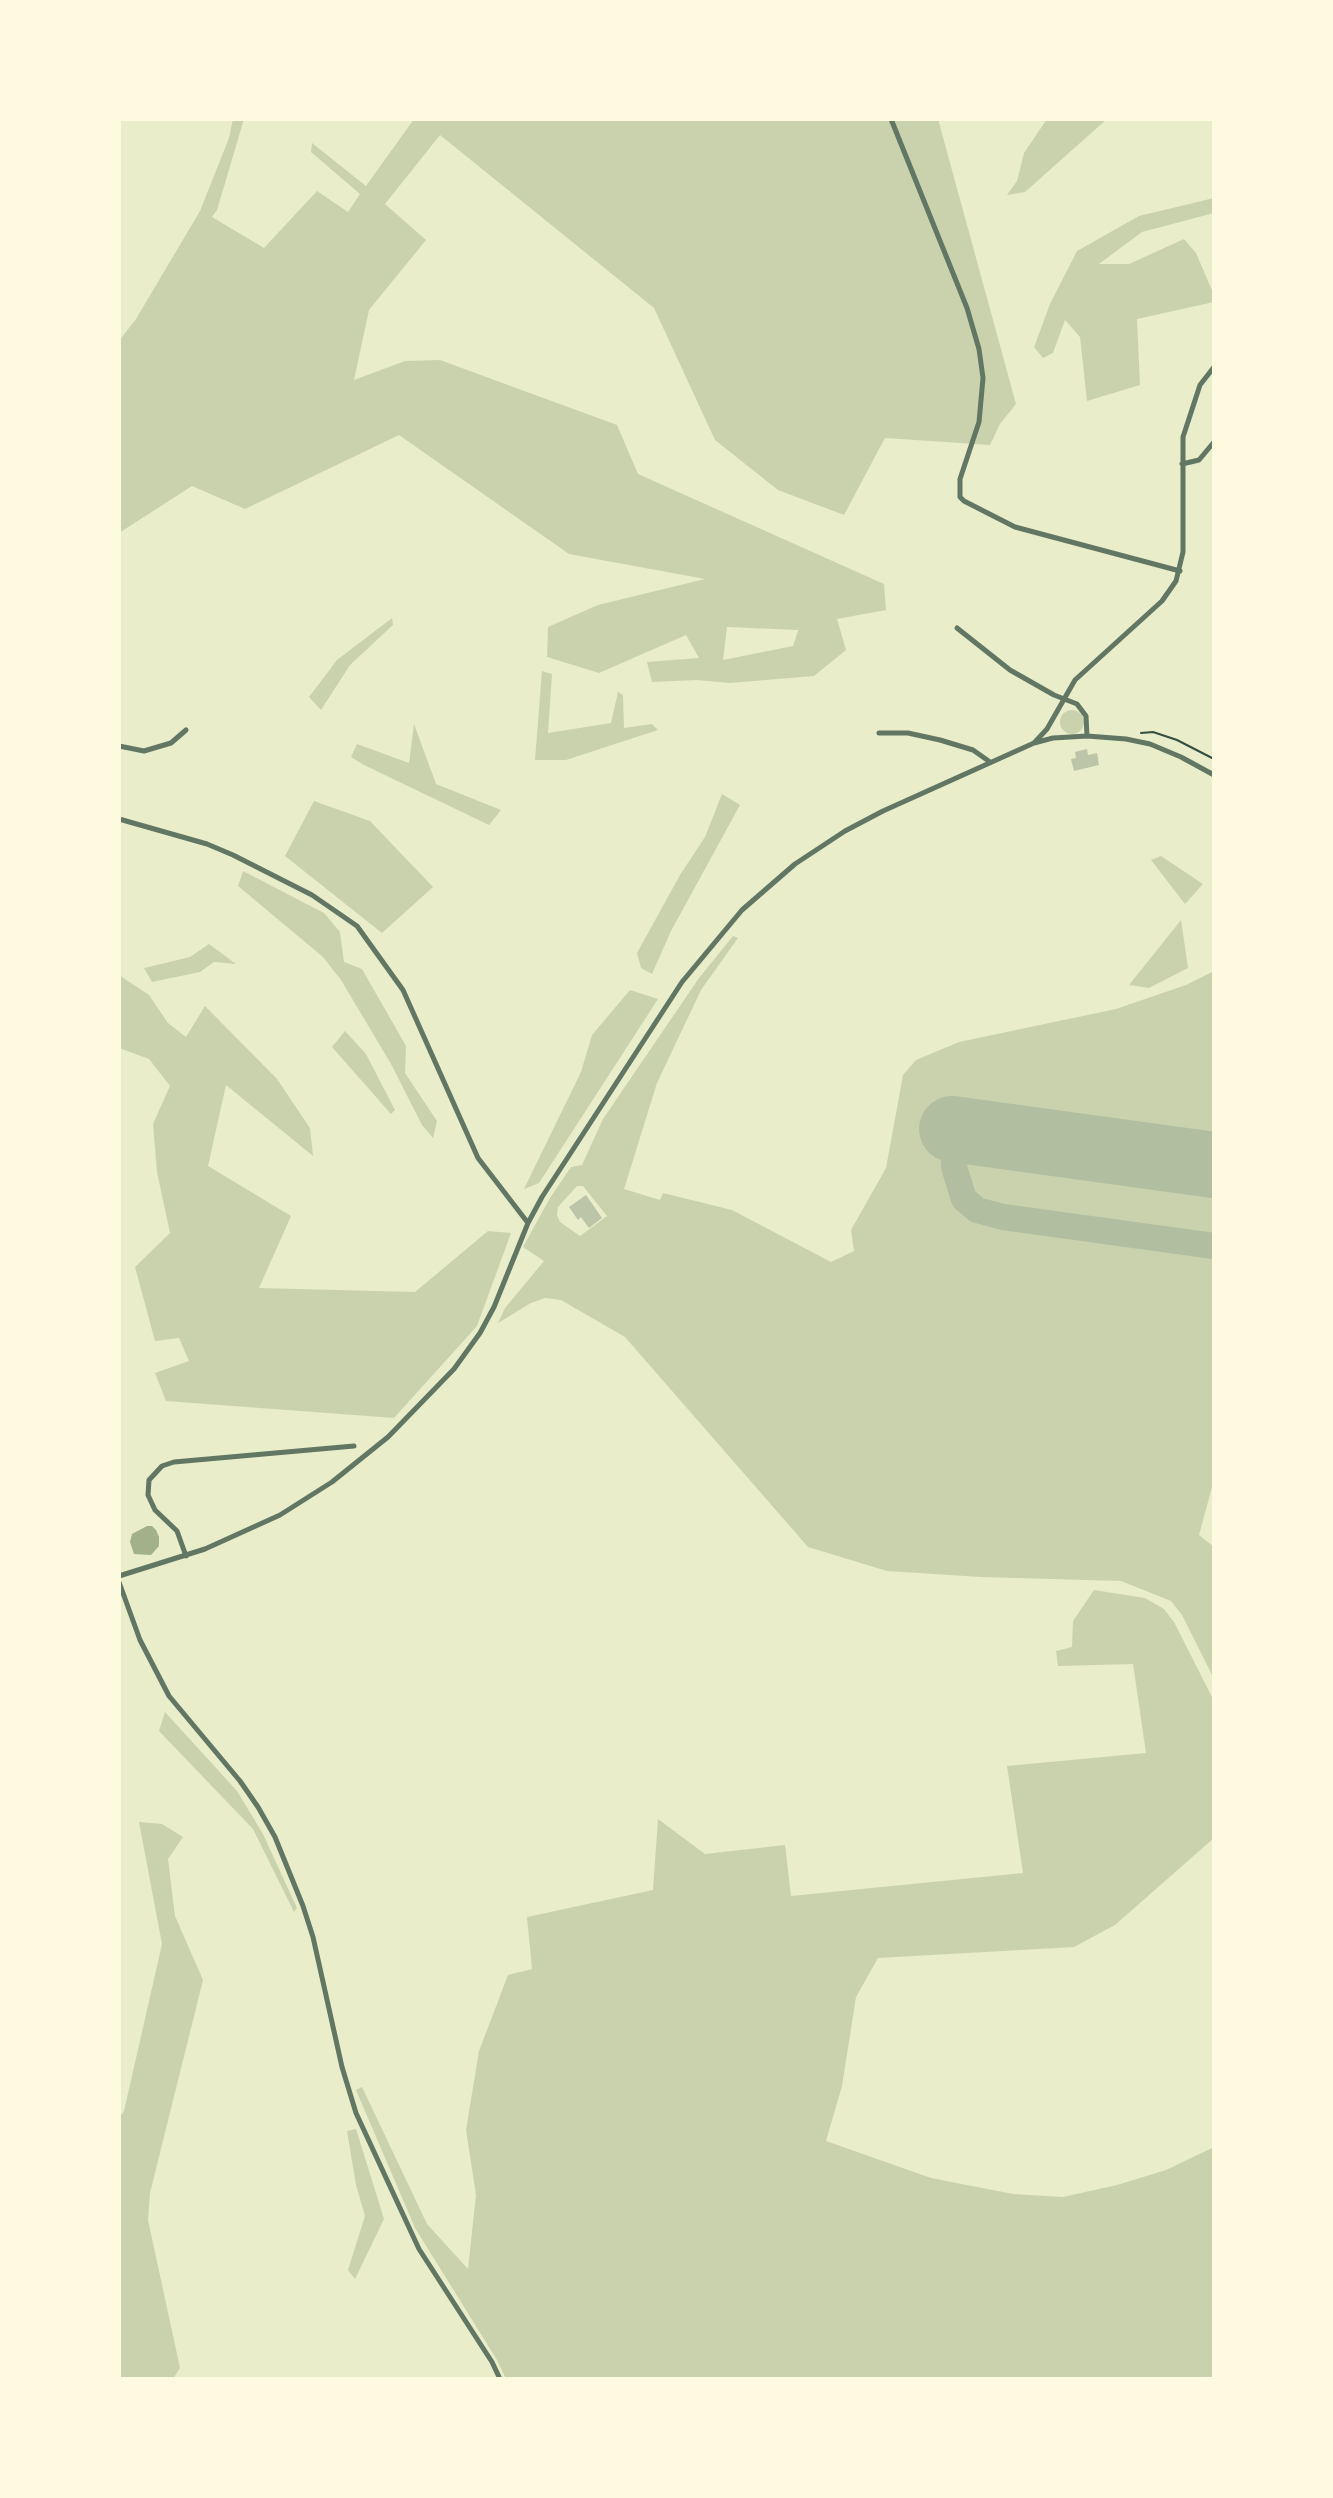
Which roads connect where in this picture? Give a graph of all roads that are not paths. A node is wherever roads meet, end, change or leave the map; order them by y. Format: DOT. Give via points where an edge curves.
graph roads {
  1 [pos="891,119"];
  2 [pos="1214,367"];
  3 [pos="1214,442"];
  4 [pos="1182,464"];
  5 [pos="1180,571"];
  6 [pos="957,628"];
  7 [pos="1064,698"];
  8 [pos="186,730"];
  9 [pos="880,733"];
  10 [pos="1087,736"];
  11 [pos="1034,743"];
  12 [pos="119,746"];
  13 [pos="990,762"];
  14 [pos="1214,775"];
  15 [pos="119,818"];
  16 [pos="528,1223"];
  17 [pos="355,1446"];
  18 [pos="186,1556"];
  19 [pos="119,1576"];
  20 [pos="119,1583"];
  21 [pos="500,2379"];
  1 -- 5 [label="street" via="979,349 983,378 979,422 960,479 960,497 1015,527"];
  2 -- 4 [label="street" via="1200,385 1189,413"];
  3 -- 4 [label="street" via="1199,460"];
  4 -- 5 [label="street"];
  5 -- 7 [label="street" via="1162,601 1091,664"];
  6 -- 7 [label="street" via="1010,670"];
  7 -- 10 [label="street" via="1084,712"];
  7 -- 11 [label="street"];
  8 -- 12 [label="street" via="171,743 144,751"];
  9 -- 13 [label="street" via="931,737 973,750"];
  10 -- 11 [label="street"];
  10 -- 14 [label="street" via="1150,744"];
  11 -- 13 [label="street"];
  13 -- 16 [label="street" via="845,831 794,864 743,909 675,992"];
  15 -- 16 [label="street" via="233,855 312,895 357,926 402,990 478,1158"];
  16 -- 18 [label="street" via="480,1333 454,1368 388,1437 281,1515"];
  17 -- 18 [label="street" via="162,1466 149,1480 148,1495 155,1510 177,1531"];
  18 -- 19 [label="street"];
  20 -- 21 [label="street" via="140,1640 169,1696 240,1781 275,1837 313,1937 356,2113 419,2249"];
}
